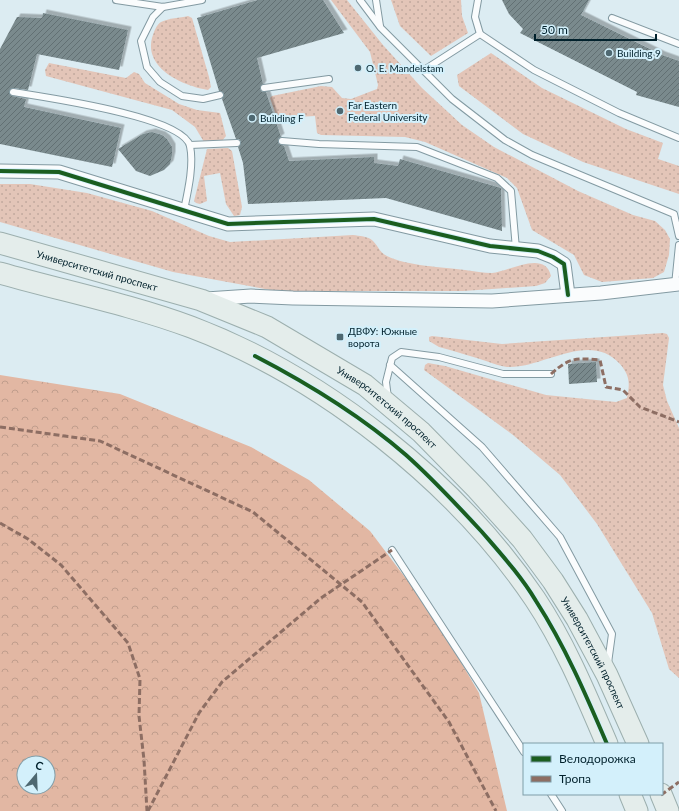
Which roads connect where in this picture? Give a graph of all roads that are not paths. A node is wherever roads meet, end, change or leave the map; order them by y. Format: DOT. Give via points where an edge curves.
graph roads {
  1 [pos="116,0"];
  2 [pos="202,0"];
  3 [pos="360,0"];
  4 [pos="376,0"];
  5 [pos="478,0"];
  6 [pos="163,7"];
  7 [pos="612,18"];
  8 [pos="381,28"];
  9 [pos="480,34"];
  10 [pos="679,44"];
  11 [pos="424,70"];
  12 [pos="329,79"];
  13 [pos="264,88"];
  14 [pos="13,92"];
  15 [pos="220,95"];
  16 [pos="679,138"];
  17 [pos="282,141"];
  18 [pos="237,143"];
  19 [pos="190,145"];
  20 [pos="0,171"];
  21 [pos="184,210"];
  22 [pos="677,215"];
  23 [pos="679,236"];
  24 [pos="0,243"];
  25 [pos="679,245"];
  26 [pos="516,249"];
  27 [pos="0,273"];
  28 [pos="677,285"];
  29 [pos="568,295"];
  30 [pos="200,300"];
  31 [pos="390,365"];
  32 [pos="551,374"];
  33 [pos="388,404"];
  34 [pos="392,550"];
  35 [pos="607,675"];
  36 [pos="607,743"];
  37 [pos="638,743"];
  38 [pos="523,750"];
  39 [pos="552,795"];
  40 [pos="630,795"];
  41 [pos="661,795"];
  42 [pos="562,811"];
  43 [pos="637,811"];
  44 [pos="668,811"];
  1 -- 6 [label="lane"];
  2 -- 6 [label="lane"];
  3 -- 8 [label="lane"];
  4 -- 8 [label="lane"];
  5 -- 9 [label="lane" via="475,17"];
  6 -- 15 [label="lane" via="153,17 141,41 147,67 160,82 182,96 204,99"];
  7 -- 10 [label="lane"];
  8 -- 11 [label="lane"];
  9 -- 11 [label="lane"];
  9 -- 16 [label="lane" via="534,70"];
  11 -- 22 [label="lane" via="452,99 505,140 554,165"];
  12 -- 13 [label="lane"];
  14 -- 19 [label="lane" via="109,109 161,123 182,135"];
  17 -- 26 [label="lane" via="417,147 497,178 511,191"];
  18 -- 19 [label="lane"];
  19 -- 21 [label="lane" via="190,179"];
  20 -- 21 [label="street" via="59,172"];
  21 -- 26 [label="street" via="228,224 374,219 490,246"];
  22 -- 23 [label="lane"];
  24 -- 30 [label="main road, Университетский проспект"];
  25 -- 28 [label="lane"];
  26 -- 29 [label="street" via="538,251 564,264"];
  27 -- 36 [label="main road" via="133,309 192,328 284,371 356,417 405,455 459,506 504,558 536,600 575,670"];
  28 -- 29 [label="street"];
  29 -- 30 [label="street" via="492,301 251,296"];
  30 -- 33 [label="main road, Университетский проспект" via="267,327 365,386"];
  31 -- 32 [label="lane" via="392,358 401,352 438,357 503,374"];
  31 -- 33 [label="lane" via="386,382"];
  31 -- 35 [label="lane" via="482,447 560,537 612,634"];
  33 -- 35 [label="main road, Университетский проспект" via="421,432 522,539 553,580"];
  34 -- 38 [label="lane"];
  35 -- 37 [label="main road, Университетский проспект"];
  39 -- 42 [label="lane"];
  40 -- 43 [label="main road"];
  41 -- 44 [label="main road"];
}
